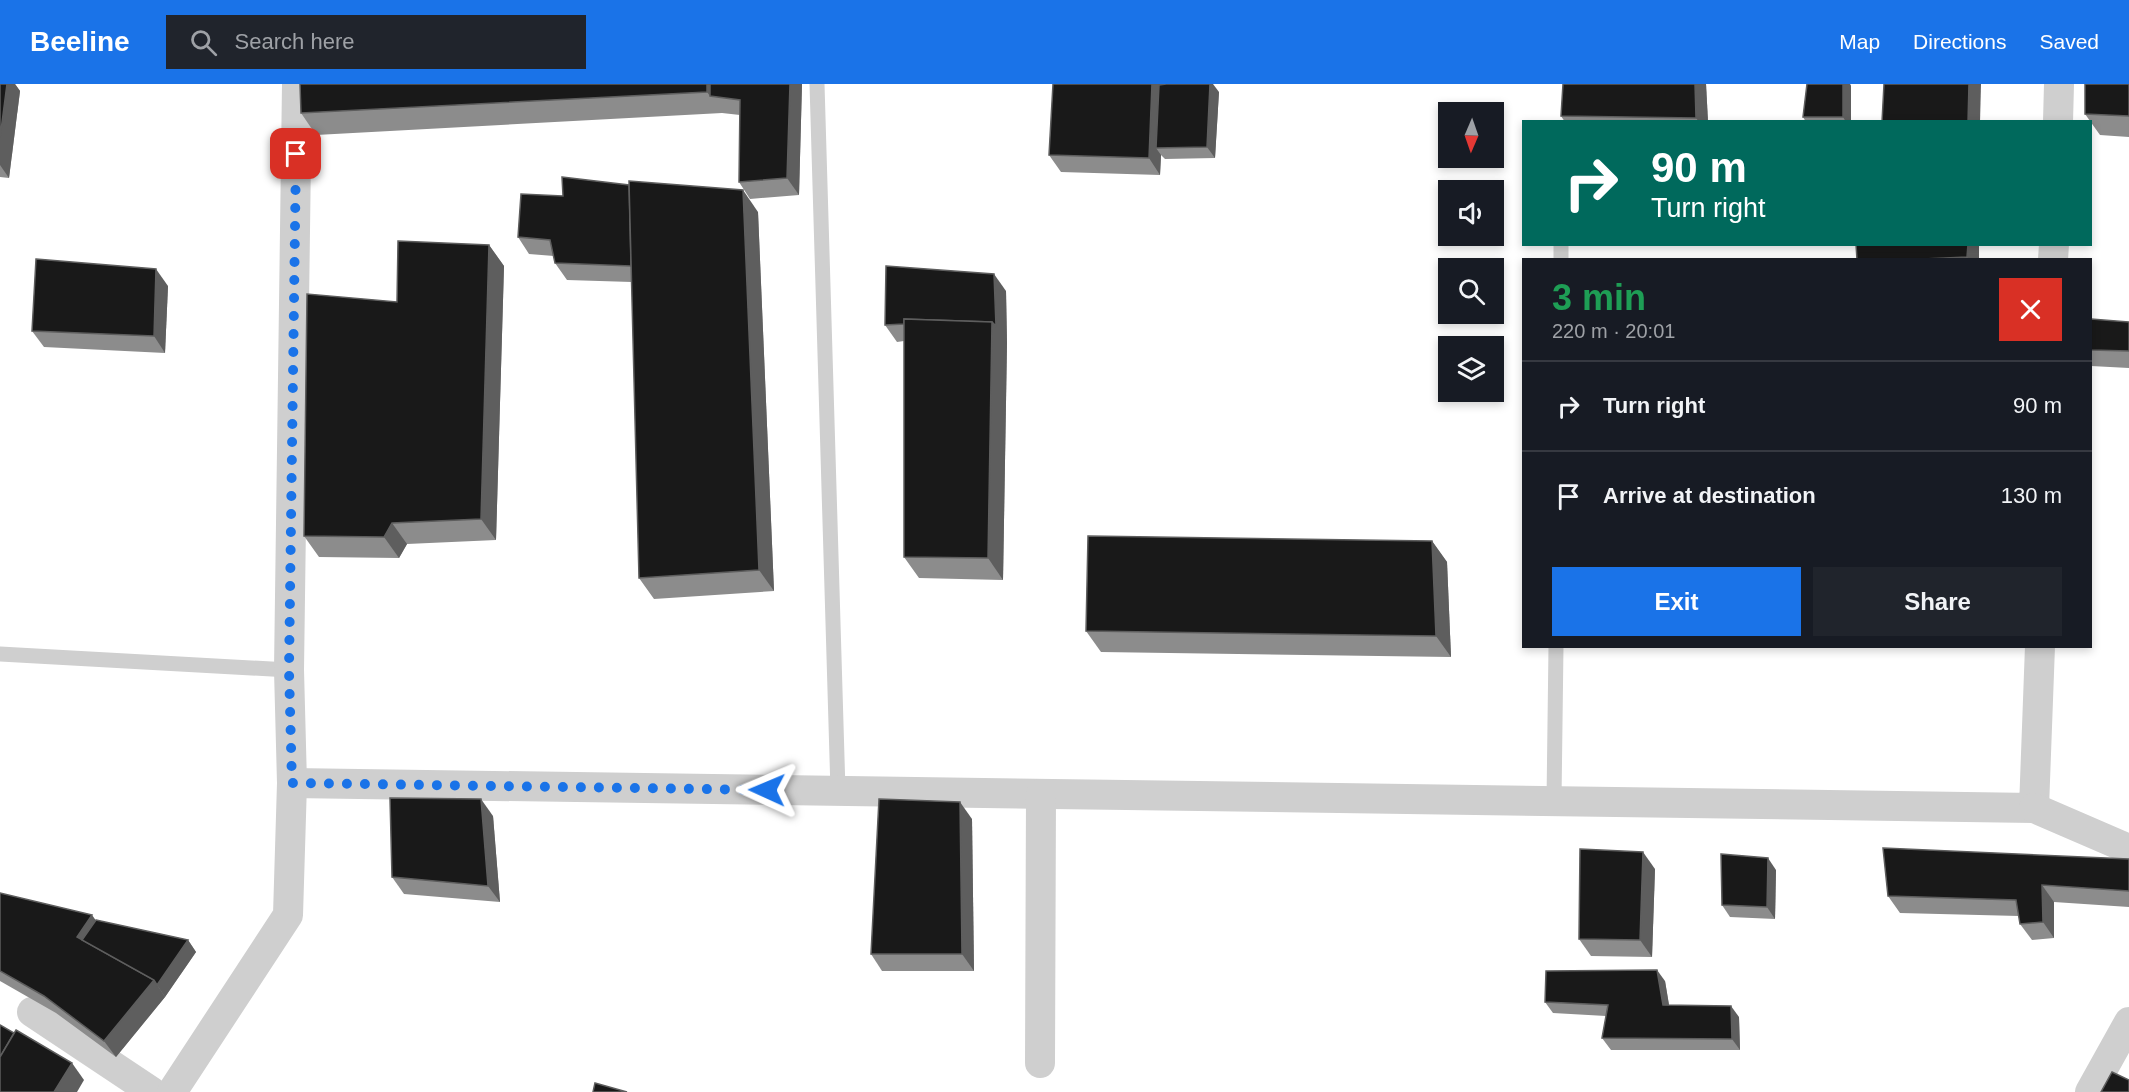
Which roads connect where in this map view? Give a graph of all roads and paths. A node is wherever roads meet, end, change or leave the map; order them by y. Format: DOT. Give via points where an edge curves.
graph roads {
  1 [pos="297,84"];
  2 [pos="817,84"];
  3 [pos="2059,84"];
  4 [pos="2058,120"];
  5 [pos="1556,648"];
  6 [pos="2040,648"];
  7 [pos="0,654"];
  8 [pos="289,670"];
  9 [pos="292,783"];
  10 [pos="838,791"];
  11 [pos="1041,794"];
  12 [pos="1554,801"];
  13 [pos="2034,808"];
  14 [pos="2129,849"];
  15 [pos="32,1012"];
  16 [pos="2129,1022"];
  17 [pos="1040,1063"];
  18 [pos="152,1092"];
  19 [pos="172,1092"];
  20 [pos="2090,1092"];
  1 -- 8 [label="street"];
  2 -- 10 [label="lane"];
  3 -- 4 [label="street"];
  5 -- 12 [label="lane"];
  6 -- 13 [label="street"];
  7 -- 8 [label="lane"];
  8 -- 9 [label="street"];
  9 -- 10 [label="street"];
  9 -- 19 [label="street" via="288,915"];
  10 -- 11 [label="street"];
  11 -- 12 [label="street"];
  11 -- 17 [label="street"];
  12 -- 13 [label="street"];
  13 -- 14 [label="street"];
  15 -- 18 [label="street"];
  16 -- 20 [label="street"];
}
